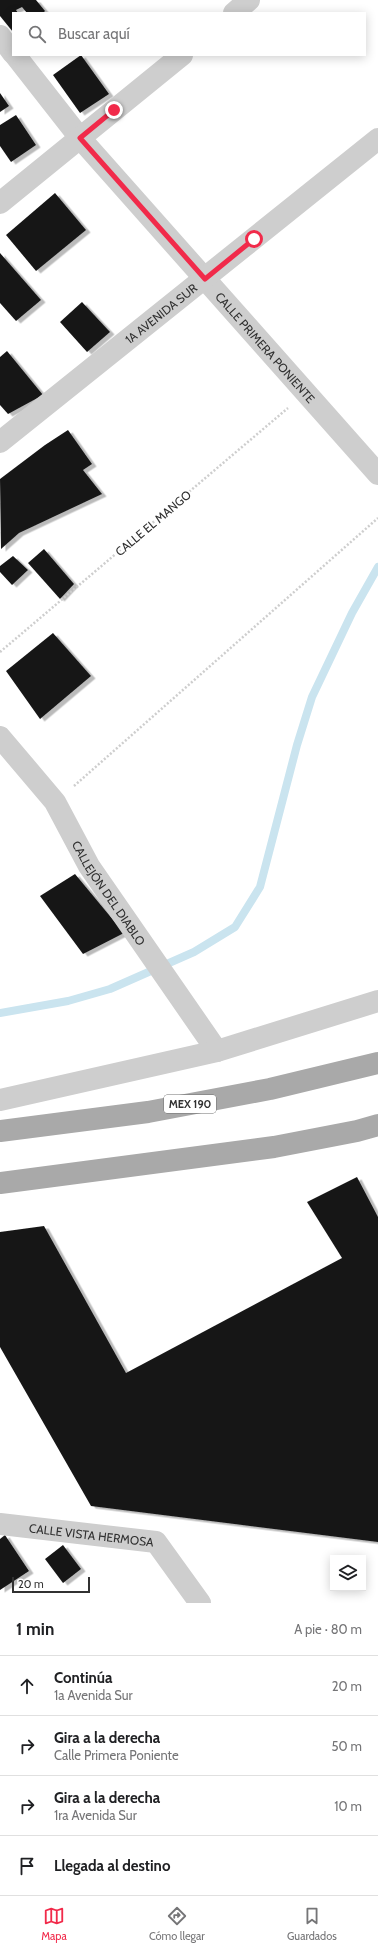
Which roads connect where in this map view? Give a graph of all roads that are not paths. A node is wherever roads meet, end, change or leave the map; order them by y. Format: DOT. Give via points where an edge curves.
graph roads {
  1 [pos="250,0"];
  2 [pos="235,12"];
  3 [pos="0,36"];
  4 [pos="12,51"];
  5 [pos="16,56"];
  6 [pos="181,56"];
  7 [pos="80,138"];
  8 [pos="378,139"];
  9 [pos="0,203"];
  10 [pos="205,279"];
  11 [pos="0,442"];
  12 [pos="378,474"];
  13 [pos="0,737"];
  14 [pos="378,1001"];
  15 [pos="217,1051"];
  16 [pos="378,1063"];
  17 [pos="0,1100"];
  18 [pos="378,1125"];
  19 [pos="0,1131"];
  20 [pos="0,1183"];
  21 [pos="0,1524"];
  22 [pos="200,1603"];
  1 -- 2 [label="street"];
  3 -- 4 [label="street, CALLE PRIMERA PONIENTE"];
  5 -- 7 [label="street, CALLE PRIMERA PONIENTE"];
  6 -- 7 [label="street"];
  7 -- 9 [label="street"];
  7 -- 10 [label="street, CALLE PRIMERA PONIENTE"];
  8 -- 10 [label="street, 1A AVENIDA SUR"];
  10 -- 11 [label="street, 1A AVENIDA SUR"];
  10 -- 12 [label="street, CALLE PRIMERA PONIENTE"];
  13 -- 15 [label="street, CALLEJÓN DEL DIABLO" via="55,802 90,866"];
  14 -- 15 [label="street"];
  15 -- 17 [label="street"];
  16 -- 19 [label="main road, MEX 190" via="270,1089 148,1112"];
  18 -- 20 [label="main road" via="274,1147"];
  21 -- 22 [label="street, CALLE VISTA HERMOSA" via="156,1542"];
}
